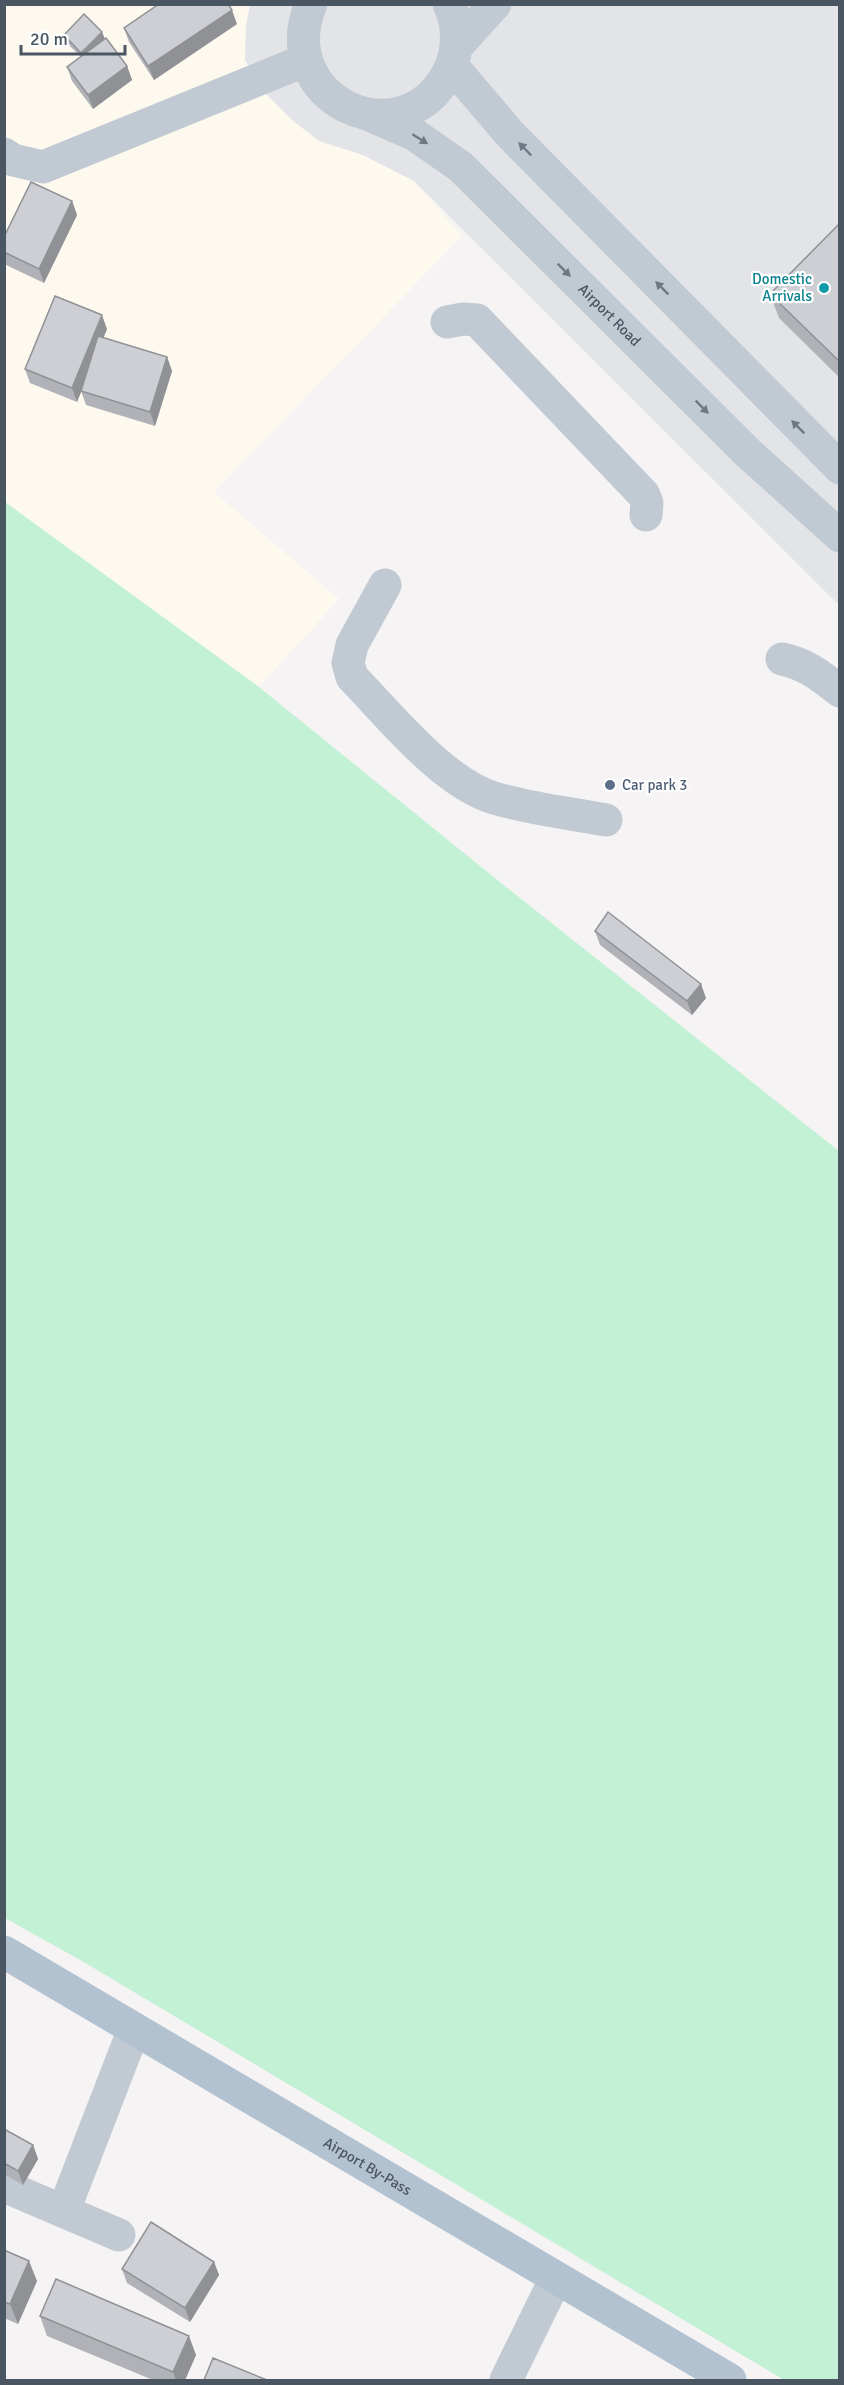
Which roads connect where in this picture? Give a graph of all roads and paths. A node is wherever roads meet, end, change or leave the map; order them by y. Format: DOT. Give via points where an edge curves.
graph roads {
  1 [pos="311,4"];
  2 [pos="449,4"];
  3 [pos="495,4"];
  4 [pos="454,56"];
  5 [pos="306,60"];
  6 [pos="367,114"];
  7 [pos="4,154"];
  8 [pos="447,322"];
  9 [pos="840,468"];
  10 [pos="646,515"];
  11 [pos="840,536"];
  12 [pos="385,585"];
  13 [pos="782,659"];
  14 [pos="840,691"];
  15 [pos="606,820"];
  16 [pos="4,1953"];
  17 [pos="134,2029"];
  18 [pos="4,2186"];
  19 [pos="64,2210"];
  20 [pos="119,2235"];
  21 [pos="556,2278"];
  22 [pos="506,2380"];
  23 [pos="730,2380"];
  1 -- 5 [label="street, Airport Road" via="303,39"];
  2 -- 4 [label="street" via="456,28"];
  3 -- 4 [label="street, Airport Road"];
  4 -- 6 [label="street, Airport Road" via="438,88 418,105 384,116"];
  9 -- 4 [label="street, one-way" via="510,134"];
  5 -- 6 [label="street, Airport Road" via="315,80 329,96 347,108"];
  5 -- 7 [label="street" via="43,167"];
  6 -- 11 [label="street, Airport Road, one-way" via="415,135 461,167 747,452"];
  8 -- 10 [label="street" via="477,320 644,495"];
  12 -- 15 [label="street" via="352,645 348,663 352,677 441,769 466,786 493,798"];
  13 -- 14 [label="street" via="799,662"];
  16 -- 17 [label="main road, Airport By-Pass"];
  17 -- 19 [label="street"];
  17 -- 21 [label="main road, Airport By-Pass"];
  18 -- 19 [label="street"];
  19 -- 20 [label="street"];
  21 -- 22 [label="street"];
  21 -- 23 [label="main road, Airport By-Pass"];
}
